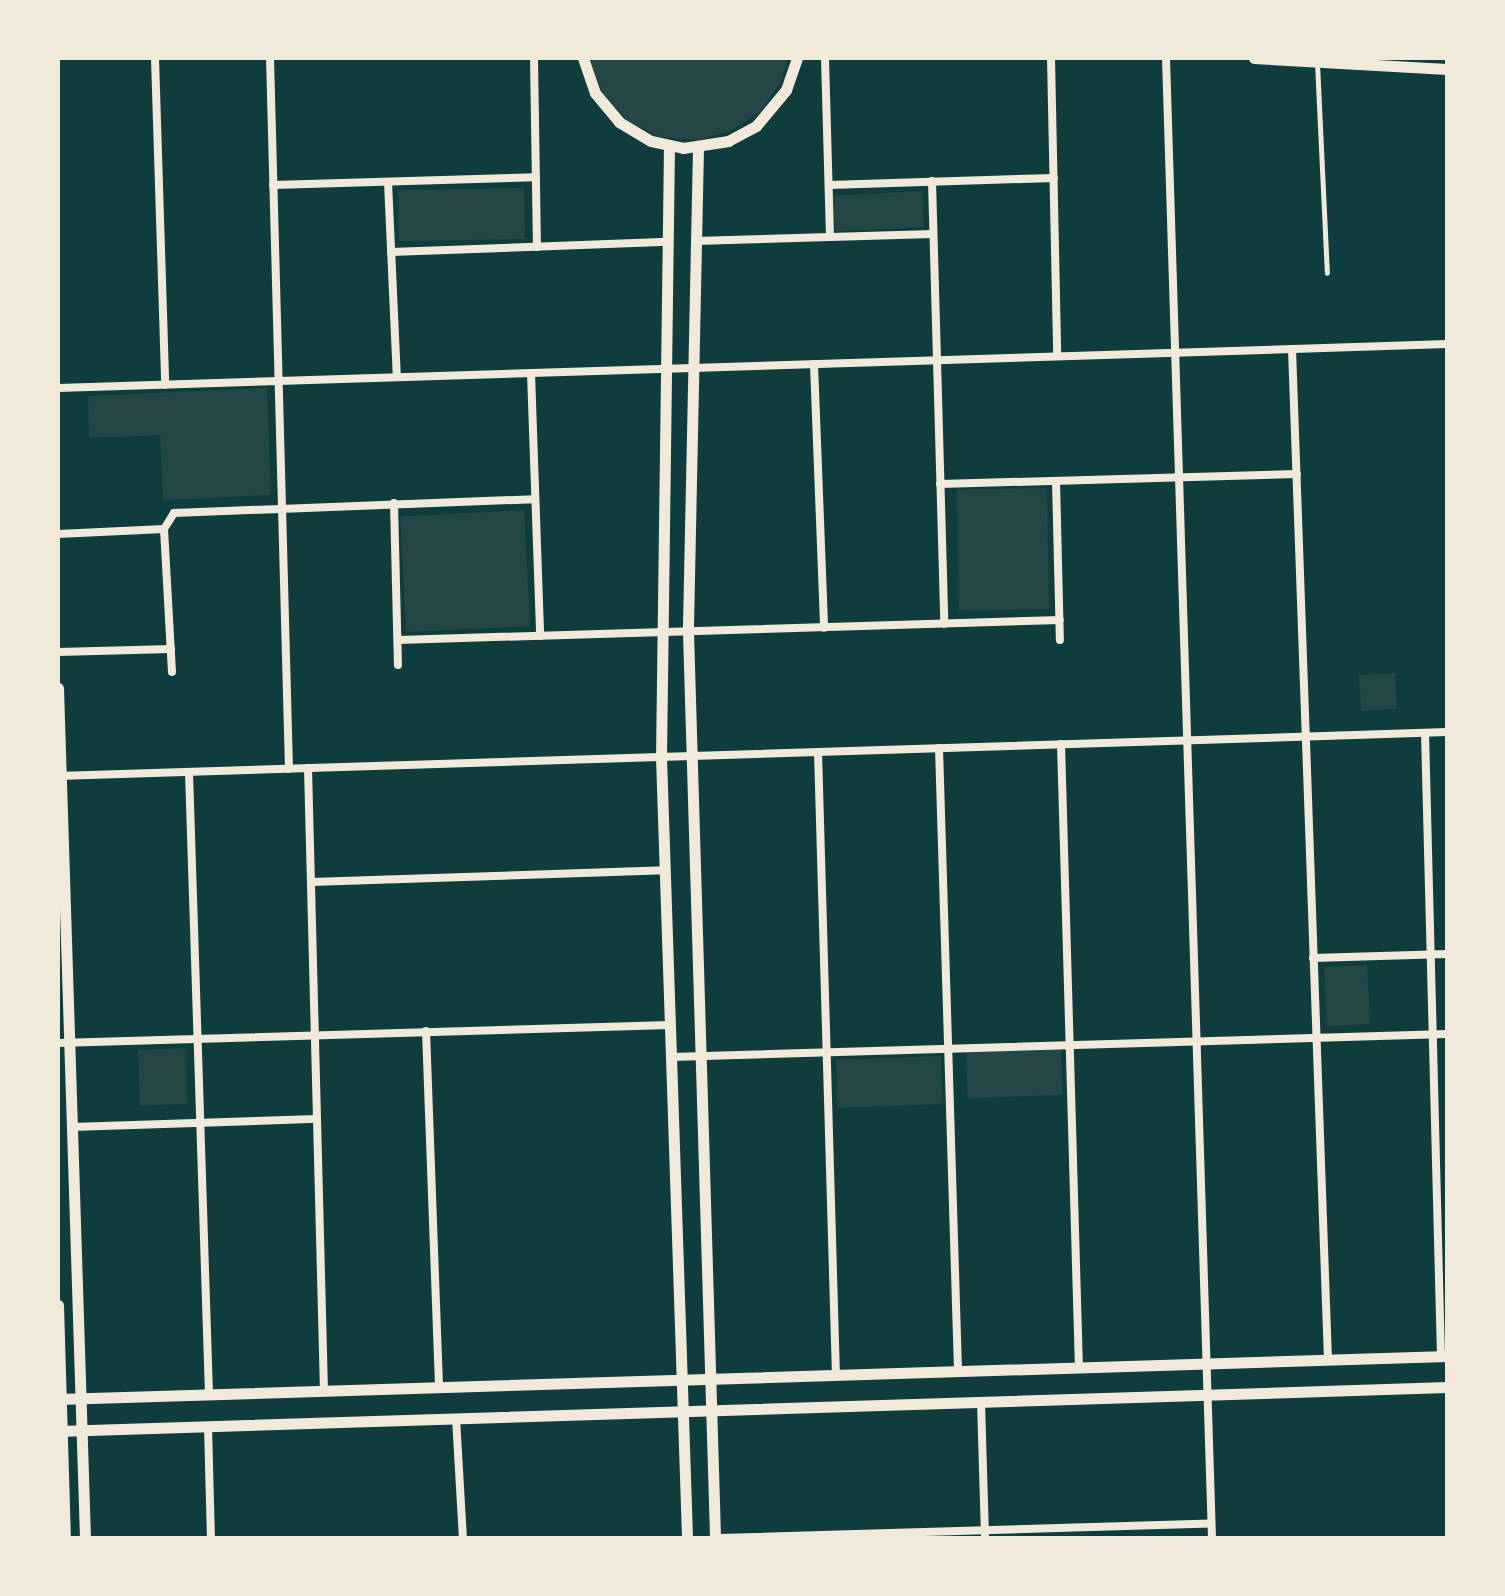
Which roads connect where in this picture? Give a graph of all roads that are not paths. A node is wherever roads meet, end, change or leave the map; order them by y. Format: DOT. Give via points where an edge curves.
graph roads {
  1 [pos="155,58"];
  2 [pos="270,58"];
  3 [pos="534,58"];
  4 [pos="583,58"];
  5 [pos="825,58"];
  6 [pos="1051,58"];
  7 [pos="1166,58"];
  8 [pos="1254,58"];
  9 [pos="798,59"];
  10 [pos="1354,61"];
  11 [pos="1317,62"];
  12 [pos="1447,69"];
  13 [pos="669,146"];
  14 [pos="698,148"];
  15 [pos="536,177"];
  16 [pos="1054,178"];
  17 [pos="932,181"];
  18 [pos="388,182"];
  19 [pos="273,185"];
  20 [pos="829,185"];
  21 [pos="933,234"];
  22 [pos="830,237"];
  23 [pos="695,241"];
  24 [pos="668,242"];
  25 [pos="537,247"];
  26 [pos="391,252"];
  27 [pos="1327,273"];
  28 [pos="1447,344"];
  29 [pos="1292,349"];
  30 [pos="1175,353"];
  31 [pos="1057,356"];
  32 [pos="937,360"];
  33 [pos="814,364"];
  34 [pos="692,368"];
  35 [pos="667,369"];
  36 [pos="531,373"];
  37 [pos="397,377"];
  38 [pos="279,381"];
  39 [pos="165,385"];
  40 [pos="58,388"];
  41 [pos="1297,474"];
  42 [pos="1179,477"];
  43 [pos="1056,481"];
  44 [pos="940,484"];
  45 [pos="535,499"];
  46 [pos="394,503"];
  47 [pos="282,507"];
  48 [pos="164,529"];
  49 [pos="58,534"];
  50 [pos="1060,620"];
  51 [pos="944,624"];
  52 [pos="824,628"];
  53 [pos="688,632"];
  54 [pos="660,633"];
  55 [pos="540,636"];
  56 [pos="398,640"];
  57 [pos="1060,640"];
  58 [pos="171,649"];
  59 [pos="58,652"];
  60 [pos="398,665"];
  61 [pos="172,672"];
  62 [pos="58,688"];
  63 [pos="1447,732"];
  64 [pos="1425,733"];
  65 [pos="1307,736"];
  66 [pos="1187,740"];
  67 [pos="1061,744"];
  68 [pos="939,748"];
  69 [pos="818,752"];
  70 [pos="689,756"];
  71 [pos="661,757"];
  72 [pos="308,768"];
  73 [pos="289,769"];
  74 [pos="189,772"];
  75 [pos="59,776"];
  76 [pos="665,870"];
  77 [pos="311,882"];
  78 [pos="1447,954"];
  79 [pos="1431,955"];
  80 [pos="1313,958"];
  81 [pos="670,1025"];
  82 [pos="426,1031"];
  83 [pos="1447,1034"];
  84 [pos="315,1035"];
  85 [pos="1433,1035"];
  86 [pos="1316,1038"];
  87 [pos="198,1039"];
  88 [pos="1197,1041"];
  89 [pos="64,1043"];
  90 [pos="1070,1045"];
  91 [pos="948,1049"];
  92 [pos="827,1052"];
  93 [pos="699,1056"];
  94 [pos="671,1057"];
  95 [pos="317,1119"];
  96 [pos="200,1123"];
  97 [pos="72,1127"];
  98 [pos="58,1305"];
  99 [pos="1444,1356"];
  100 [pos="1328,1360"];
  101 [pos="1206,1363"];
  102 [pos="1079,1367"];
  103 [pos="958,1371"];
  104 [pos="836,1375"];
  105 [pos="710,1379"];
  106 [pos="682,1380"];
  107 [pos="439,1387"];
  108 [pos="1447,1387"];
  109 [pos="324,1391"];
  110 [pos="209,1394"];
  111 [pos="1207,1395"];
  112 [pos="59,1399"];
  113 [pos="81,1399"];
  114 [pos="981,1402"];
  115 [pos="711,1410"];
  116 [pos="683,1411"];
  117 [pos="456,1418"];
  118 [pos="208,1426"];
  119 [pos="82,1430"];
  120 [pos="60,1431"];
  121 [pos="1211,1523"];
  122 [pos="985,1534"];
  123 [pos="885,1536"];
  124 [pos="65,1538"];
  125 [pos="85,1538"];
  126 [pos="211,1538"];
  127 [pos="463,1538"];
  128 [pos="687,1538"];
  129 [pos="718,1538"];
  130 [pos="1212,1538"];
  1 -- 39 [label="street"];
  2 -- 19 [label="street"];
  3 -- 15 [label="street"];
  4 -- 13 [label="street" via="595,93 619,122"];
  5 -- 20 [label="street"];
  6 -- 16 [label="street"];
  7 -- 30 [label="street"];
  8 -- 11 [label="street"];
  9 -- 14 [label="street" via="786,90 768,115 728,141"];
  10 -- 11 [label="street"];
  10 -- 12 [label="street"];
  11 -- 27 [label="lane"];
  13 -- 14 [label="street"];
  13 -- 24 [label="street"];
  14 -- 23 [label="street"];
  15 -- 18 [label="street"];
  15 -- 25 [label="street"];
  16 -- 17 [label="street"];
  16 -- 31 [label="street"];
  17 -- 20 [label="street"];
  17 -- 21 [label="street"];
  18 -- 19 [label="street"];
  18 -- 26 [label="street"];
  19 -- 38 [label="street"];
  20 -- 22 [label="street"];
  21 -- 22 [label="street"];
  21 -- 32 [label="street"];
  22 -- 23 [label="street"];
  23 -- 34 [label="street"];
  24 -- 25 [label="street"];
  24 -- 35 [label="street"];
  25 -- 26 [label="street"];
  26 -- 37 [label="street"];
  28 -- 29 [label="street"];
  29 -- 30 [label="street"];
  29 -- 41 [label="street"];
  30 -- 31 [label="street"];
  30 -- 42 [label="street"];
  31 -- 32 [label="street"];
  32 -- 33 [label="street"];
  32 -- 44 [label="street"];
  33 -- 34 [label="street"];
  33 -- 52 [label="street"];
  34 -- 35 [label="street"];
  34 -- 53 [label="street"];
  35 -- 36 [label="street"];
  35 -- 54 [label="street"];
  36 -- 37 [label="street"];
  36 -- 45 [label="street"];
  37 -- 38 [label="street"];
  38 -- 39 [label="street"];
  38 -- 47 [label="street"];
  39 -- 40 [label="street"];
  41 -- 42 [label="street"];
  41 -- 65 [label="street"];
  42 -- 43 [label="street"];
  42 -- 66 [label="street"];
  43 -- 44 [label="street"];
  43 -- 50 [label="street"];
  44 -- 51 [label="street"];
  45 -- 46 [label="street"];
  45 -- 55 [label="street"];
  46 -- 47 [label="street"];
  46 -- 56 [label="street"];
  47 -- 48 [label="street" via="178,511"];
  47 -- 73 [label="street"];
  48 -- 49 [label="street"];
  48 -- 58 [label="street"];
  50 -- 51 [label="street"];
  50 -- 57 [label="street"];
  51 -- 52 [label="street"];
  52 -- 53 [label="street"];
  53 -- 54 [label="street"];
  53 -- 70 [label="street"];
  54 -- 55 [label="street"];
  54 -- 71 [label="street"];
  55 -- 56 [label="street"];
  56 -- 60 [label="street"];
  58 -- 59 [label="street"];
  58 -- 61 [label="street"];
  62 -- 75 [label="street"];
  63 -- 64 [label="street"];
  64 -- 65 [label="street"];
  64 -- 79 [label="street"];
  65 -- 66 [label="street"];
  65 -- 80 [label="street"];
  66 -- 67 [label="street"];
  66 -- 88 [label="street"];
  67 -- 68 [label="street"];
  67 -- 90 [label="street"];
  68 -- 69 [label="street"];
  68 -- 91 [label="street"];
  69 -- 70 [label="street"];
  69 -- 92 [label="street"];
  70 -- 71 [label="street"];
  70 -- 93 [label="street"];
  71 -- 72 [label="street"];
  71 -- 76 [label="street"];
  72 -- 73 [label="street"];
  72 -- 77 [label="street"];
  73 -- 74 [label="street"];
  74 -- 75 [label="street"];
  74 -- 87 [label="street"];
  75 -- 89 [label="street"];
  76 -- 77 [label="street"];
  76 -- 81 [label="street"];
  77 -- 84 [label="street"];
  78 -- 79 [label="street"];
  79 -- 80 [label="street"];
  79 -- 85 [label="street"];
  80 -- 86 [label="street"];
  81 -- 82 [label="street"];
  81 -- 94 [label="street"];
  82 -- 84 [label="street"];
  82 -- 107 [label="street"];
  83 -- 85 [label="street"];
  84 -- 87 [label="street"];
  84 -- 95 [label="street"];
  85 -- 86 [label="street"];
  85 -- 99 [label="street"];
  86 -- 88 [label="street"];
  86 -- 100 [label="street"];
  87 -- 89 [label="street"];
  87 -- 96 [label="street"];
  88 -- 90 [label="street"];
  88 -- 101 [label="street"];
  89 -- 97 [label="street"];
  90 -- 91 [label="street"];
  90 -- 102 [label="street"];
  91 -- 92 [label="street"];
  91 -- 103 [label="street"];
  92 -- 93 [label="street"];
  92 -- 104 [label="street"];
  93 -- 94 [label="street"];
  93 -- 105 [label="street"];
  94 -- 106 [label="street"];
  95 -- 96 [label="street"];
  95 -- 109 [label="street"];
  96 -- 97 [label="street"];
  96 -- 110 [label="street"];
  97 -- 113 [label="street"];
  98 -- 112 [label="street"];
  99 -- 100 [label="street"];
  100 -- 101 [label="street"];
  101 -- 102 [label="street"];
  101 -- 111 [label="street"];
  102 -- 103 [label="street"];
  103 -- 104 [label="street"];
  104 -- 105 [label="street"];
  105 -- 106 [label="street"];
  105 -- 115 [label="street"];
  106 -- 107 [label="street"];
  106 -- 116 [label="street"];
  107 -- 109 [label="street"];
  108 -- 111 [label="street"];
  109 -- 110 [label="street"];
  110 -- 113 [label="street"];
  111 -- 114 [label="street"];
  111 -- 121 [label="street"];
  112 -- 113 [label="street"];
  112 -- 120 [label="street"];
  113 -- 119 [label="street"];
  114 -- 115 [label="street"];
  114 -- 122 [label="street"];
  115 -- 116 [label="street"];
  115 -- 129 [label="street"];
  116 -- 117 [label="street"];
  116 -- 128 [label="street"];
  117 -- 118 [label="street"];
  117 -- 127 [label="street"];
  118 -- 119 [label="street"];
  118 -- 126 [label="street"];
  119 -- 120 [label="street"];
  119 -- 125 [label="street"];
  120 -- 124 [label="street"];
  121 -- 122 [label="street"];
  121 -- 130 [label="street"];
  122 -- 123 [label="street"];
  123 -- 129 [label="street"];
}
